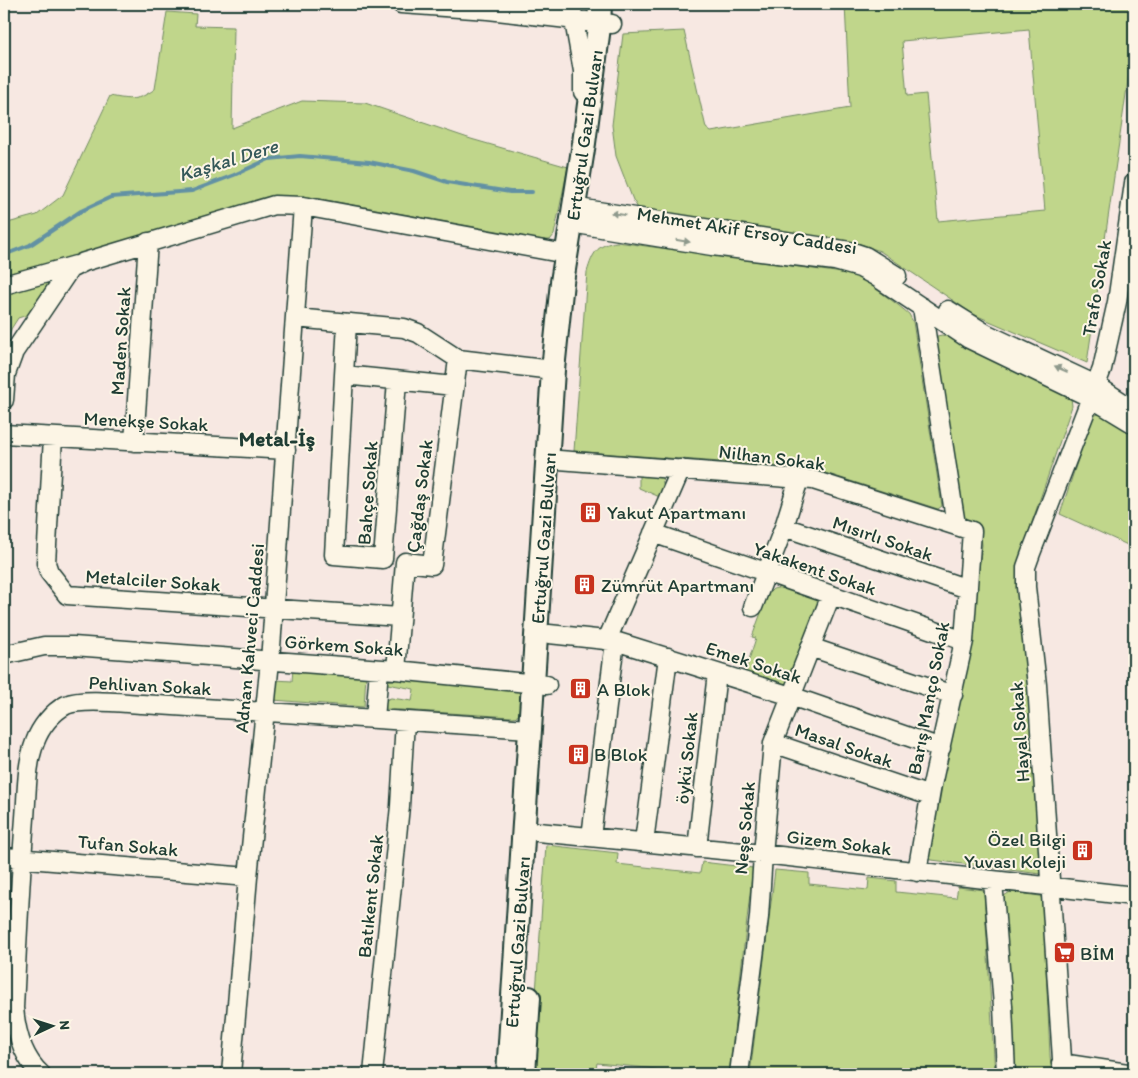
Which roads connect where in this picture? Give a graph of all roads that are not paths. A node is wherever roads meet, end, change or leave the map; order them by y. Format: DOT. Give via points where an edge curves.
graph roads {
  1 [pos="401,4"];
  2 [pos="488,7"];
  3 [pos="572,11"];
  4 [pos="606,13"];
  5 [pos="584,143"];
  6 [pos="1134,182"];
  7 [pos="303,206"];
  8 [pos="584,217"];
  9 [pos="148,242"];
  10 [pos="566,254"];
  11 [pos="76,264"];
  12 [pos="4,285"];
  13 [pos="922,307"];
  14 [pos="295,318"];
  15 [pos="347,323"];
  16 [pos="458,359"];
  17 [pos="553,370"];
  18 [pos="344,375"];
  19 [pos="397,381"];
  20 [pos="454,386"];
  21 [pos="1094,392"];
  22 [pos="4,400"];
  23 [pos="1134,410"];
  24 [pos="1134,424"];
  25 [pos="4,434"];
  26 [pos="53,437"];
  27 [pos="134,442"];
  28 [pos="286,450"];
  29 [pos="560,460"];
  30 [pos="681,469"];
  31 [pos="799,479"];
  32 [pos="784,527"];
  33 [pos="964,528"];
  34 [pos="653,533"];
  35 [pos="383,559"];
  36 [pos="405,562"];
  37 [pos="766,573"];
  38 [pos="968,589"];
  39 [pos="831,596"];
  40 [pos="753,606"];
  41 [pos="274,609"];
  42 [pos="400,617"];
  43 [pos="549,634"];
  44 [pos="611,640"];
  45 [pos="964,641"];
  46 [pos="810,648"];
  47 [pos="4,655"];
  48 [pos="668,657"];
  49 [pos="270,661"];
  50 [pos="387,670"];
  51 [pos="717,673"];
  52 [pos="540,684"];
  53 [pos="953,695"];
  54 [pos="791,696"];
  55 [pos="264,713"];
  56 [pos="375,719"];
  57 [pos="406,721"];
  58 [pos="530,729"];
  59 [pos="773,743"];
  60 [pos="941,748"];
  61 [pos="930,796"];
  62 [pos="538,832"];
  63 [pos="591,837"];
  64 [pos="644,842"];
  65 [pos="698,848"];
  66 [pos="762,854"];
  67 [pos="4,857"];
  68 [pos="22,857"];
  69 [pos="916,872"];
  70 [pos="248,877"];
  71 [pos="993,881"];
  72 [pos="1051,887"];
  73 [pos="1134,896"];
  74 [pos="9,1008"];
  75 [pos="1062,1069"];
  76 [pos="41,1074"];
  77 [pos="231,1074"];
  78 [pos="373,1074"];
  79 [pos="508,1074"];
  80 [pos="524,1074"];
  81 [pos="739,1074"];
  82 [pos="1006,1074"];
  83 [pos="1134,1074"];
  1 -- 2 [label="street"];
  2 -- 3 [label="street"];
  3 -- 4 [label="street"];
  3 -- 5 [label="street" via="583,71"];
  4 -- 5 [label="main road, Ertuğrul Gazi Bulvarı"];
  4 -- 8 [label="main road, Ertuğrul Gazi Bulvarı"];
  5 -- 10 [label="main road, Ertuğrul Gazi Bulvarı"];
  6 -- 21 [label="street, Trafo Sokak" via="1117,302"];
  7 -- 9 [label="street" via="274,205"];
  7 -- 10 [label="street"];
  7 -- 14 [label="street, Adnan Kahveci Caddesi"];
  8 -- 13 [label="street, Mehmet Akif Ersoy Caddesi, one-way" via="712,246 849,264 875,276"];
  21 -- 8 [label="street, Mehmet Akif Ersoy Caddesi, one-way" via="985,334 865,256 850,251"];
  8 -- 29 [label="main road, Ertuğrul Gazi Bulvarı" via="568,336"];
  9 -- 11 [label="street"];
  9 -- 27 [label="street, Maden Sokak"];
  10 -- 17 [label="main road, Ertuğrul Gazi Bulvarı"];
  11 -- 12 [label="street"];
  11 -- 22 [label="street" via="14,352 6,374"];
  13 -- 21 [label="street, Mehmet Akif Ersoy Caddesi" via="969,339"];
  13 -- 33 [label="street, Barış Manço Sokak"];
  14 -- 15 [label="street"];
  14 -- 28 [label="street, Adnan Kahveci Caddesi"];
  15 -- 16 [label="street" via="411,330"];
  15 -- 18 [label="street"];
  16 -- 17 [label="street"];
  16 -- 20 [label="street, Çağdaş Sokak"];
  17 -- 52 [label="main road, Ertuğrul Gazi Bulvarı"];
  18 -- 19 [label="street"];
  18 -- 35 [label="street, Bahçe Sokak" via="334,555"];
  19 -- 20 [label="street"];
  19 -- 35 [label="street, Bahçe Sokak"];
  20 -- 36 [label="street, Çağdaş Sokak" via="432,565"];
  21 -- 23 [label="street, Mehmet Akif Ersoy Caddesi"];
  21 -- 24 [label="street, Mehmet Akif Ersoy Caddesi"];
  21 -- 72 [label="street, Hayal Sokak" via="1030,553 1025,577 1037,685"];
  25 -- 26 [label="street, Menekşe Sokak"];
  26 -- 27 [label="street, Menekşe Sokak"];
  26 -- 41 [label="street, Metalciler Sokak" via="46,562 49,572 67,595"];
  27 -- 28 [label="street, Menekşe Sokak"];
  28 -- 41 [label="street, Adnan Kahveci Caddesi"];
  29 -- 30 [label="street, Nilhan Sokak"];
  29 -- 43 [label="main road, Ertuğrul Gazi Bulvarı"];
  30 -- 31 [label="street, Nilhan Sokak"];
  30 -- 34 [label="street"];
  31 -- 32 [label="street"];
  31 -- 33 [label="street, Nilhan Sokak" via="813,480"];
  32 -- 37 [label="street"];
  32 -- 38 [label="street, Mısırlı Sokak"];
  33 -- 38 [label="street, Barış Manço Sokak"];
  34 -- 37 [label="street, Yakakent Sokak"];
  34 -- 44 [label="street"];
  35 -- 36 [label="street"];
  36 -- 42 [label="street, Çağdaş Sokak"];
  37 -- 39 [label="street, Yakakent Sokak"];
  37 -- 40 [label="street"];
  38 -- 45 [label="street, Barış Manço Sokak"];
  39 -- 45 [label="street, Yakakent Sokak"];
  39 -- 46 [label="street, Neşe Sokak"];
  41 -- 42 [label="street, Metalciler Sokak"];
  41 -- 49 [label="street, Adnan Kahveci Caddesi"];
  42 -- 50 [label="street, Çağdaş Sokak"];
  43 -- 44 [label="street, Emek Sokak"];
  43 -- 52 [label="main road, Ertuğrul Gazi Bulvarı"];
  44 -- 48 [label="street, Emek Sokak"];
  44 -- 63 [label="street"];
  45 -- 53 [label="street, Barış Manço Sokak"];
  46 -- 53 [label="street"];
  46 -- 54 [label="street, Neşe Sokak"];
  47 -- 49 [label="street, Görkem Sokak" via="59,645"];
  48 -- 51 [label="street, Emek Sokak"];
  48 -- 64 [label="street"];
  49 -- 50 [label="street, Görkem Sokak"];
  49 -- 55 [label="street, Adnan Kahveci Caddesi"];
  50 -- 52 [label="street, Görkem Sokak"];
  50 -- 56 [label="street, Çağdaş Sokak"];
  51 -- 54 [label="street, Emek Sokak"];
  51 -- 65 [label="street, öykü Sokak"];
  52 -- 58 [label="main road, Ertuğrul Gazi Bulvarı"];
  52 -- 62 [label="main road, Ertuğrul Gazi Bulvarı"];
  53 -- 60 [label="street, Barış Manço Sokak"];
  54 -- 59 [label="street, Neşe Sokak"];
  54 -- 60 [label="street, Emek Sokak"];
  55 -- 56 [label="street, Pehlivan Sokak"];
  55 -- 68 [label="street, Pehlivan Sokak" via="133,703 67,705 46,723 34,744"];
  55 -- 70 [label="street, Adnan Kahveci Caddesi"];
  56 -- 57 [label="street, Pehlivan Sokak"];
  57 -- 58 [label="street, Pehlivan Sokak"];
  57 -- 78 [label="street, Batıkent Sokak"];
  58 -- 79 [label="main road, Ertuğrul Gazi Bulvarı"];
  59 -- 61 [label="street, Masal Sokak"];
  59 -- 66 [label="street, Neşe Sokak"];
  60 -- 61 [label="street, Barış Manço Sokak"];
  61 -- 69 [label="street, Barış Manço Sokak"];
  62 -- 63 [label="street, Gizem Sokak"];
  62 -- 80 [label="main road, Ertuğrul Gazi Bulvarı"];
  63 -- 64 [label="street, Gizem Sokak"];
  64 -- 65 [label="street, Gizem Sokak"];
  65 -- 66 [label="street, Gizem Sokak"];
  66 -- 69 [label="street, Gizem Sokak"];
  66 -- 81 [label="street, Neşe Sokak" via="759,917"];
  67 -- 68 [label="street, Tufan Sokak"];
  68 -- 70 [label="street, Tufan Sokak"];
  68 -- 74 [label="street, Pehlivan Sokak"];
  69 -- 71 [label="street, Gizem Sokak"];
  70 -- 77 [label="street, Adnan Kahveci Caddesi"];
  71 -- 72 [label="street, Gizem Sokak"];
  71 -- 82 [label="street"];
  72 -- 73 [label="street, Gizem Sokak"];
  72 -- 75 [label="street, Hayal Sokak"];
  74 -- 76 [label="street, Pehlivan Sokak" via="21,1043"];
  75 -- 83 [label="street"];
}
